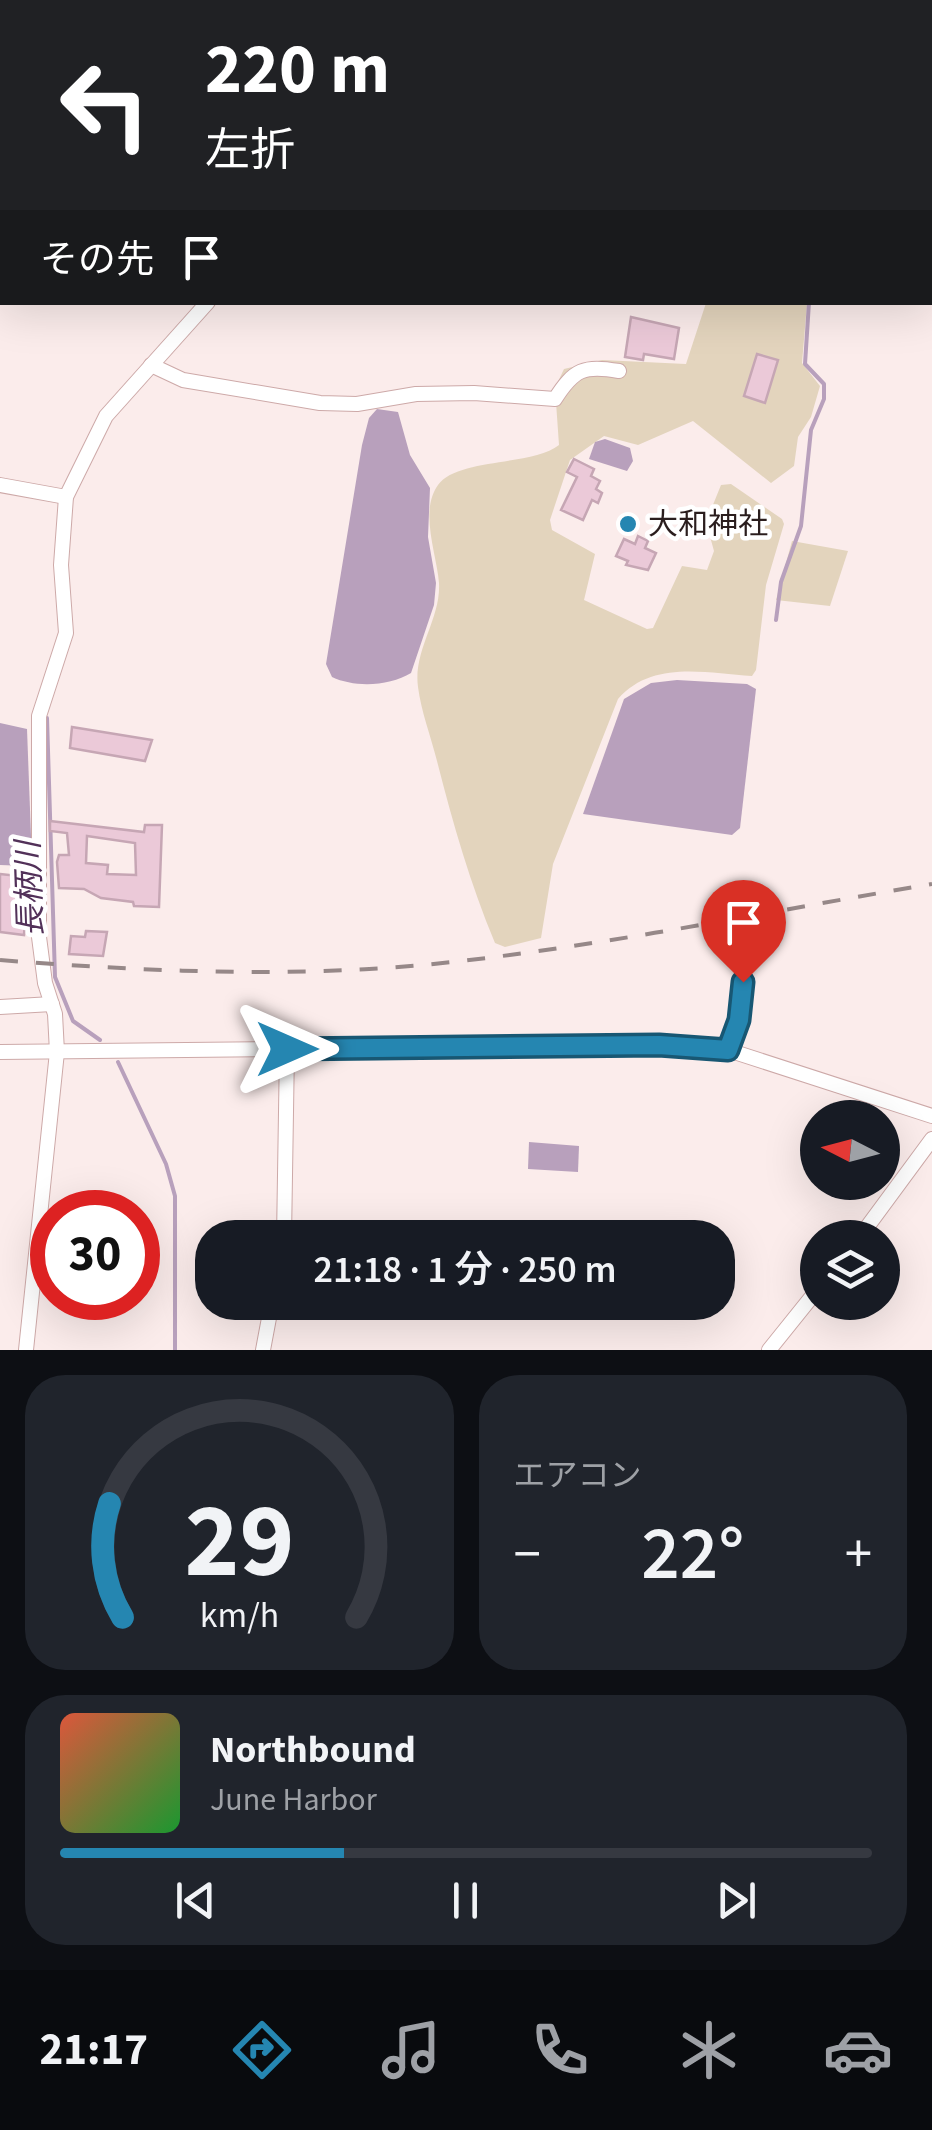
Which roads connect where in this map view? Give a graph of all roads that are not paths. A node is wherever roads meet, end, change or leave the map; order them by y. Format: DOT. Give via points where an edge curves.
graph roads {
  1 [pos="205,305"];
  2 [pos="152,365"];
  3 [pos="620,371"];
  4 [pos="0,485"];
  5 [pos="66,497"];
  6 [pos="743,982"];
  7 [pos="52,1004"];
  8 [pos="0,1006"];
  9 [pos="287,1049"];
  10 [pos="728,1050"];
  11 [pos="0,1052"];
  12 [pos="57,1052"];
  13 [pos="932,1116"];
  14 [pos="932,1139"];
  15 [pos="284,1220"];
  16 [pos="872,1220"];
  17 [pos="800,1312"];
  18 [pos="269,1320"];
  19 [pos="26,1350"];
  20 [pos="263,1350"];
  21 [pos="768,1350"];
  1 -- 2 [label="street"];
  2 -- 3 [label="street" via="183,380 358,404 474,392 555,399 572,372 589,366"];
  2 -- 5 [label="street" via="106,416"];
  4 -- 5 [label="street"];
  5 -- 7 [label="street" via="66,633 39,716 39,937"];
  6 -- 10 [label="street"];
  7 -- 8 [label="street"];
  7 -- 12 [label="street"];
  9 -- 10 [label="street"];
  9 -- 12 [label="street"];
  9 -- 15 [label="street"];
  10 -- 13 [label="street"];
  11 -- 12 [label="street"];
  12 -- 19 [label="street"];
  14 -- 16 [label="street"];
  17 -- 21 [label="street"];
  18 -- 20 [label="street"];
}
